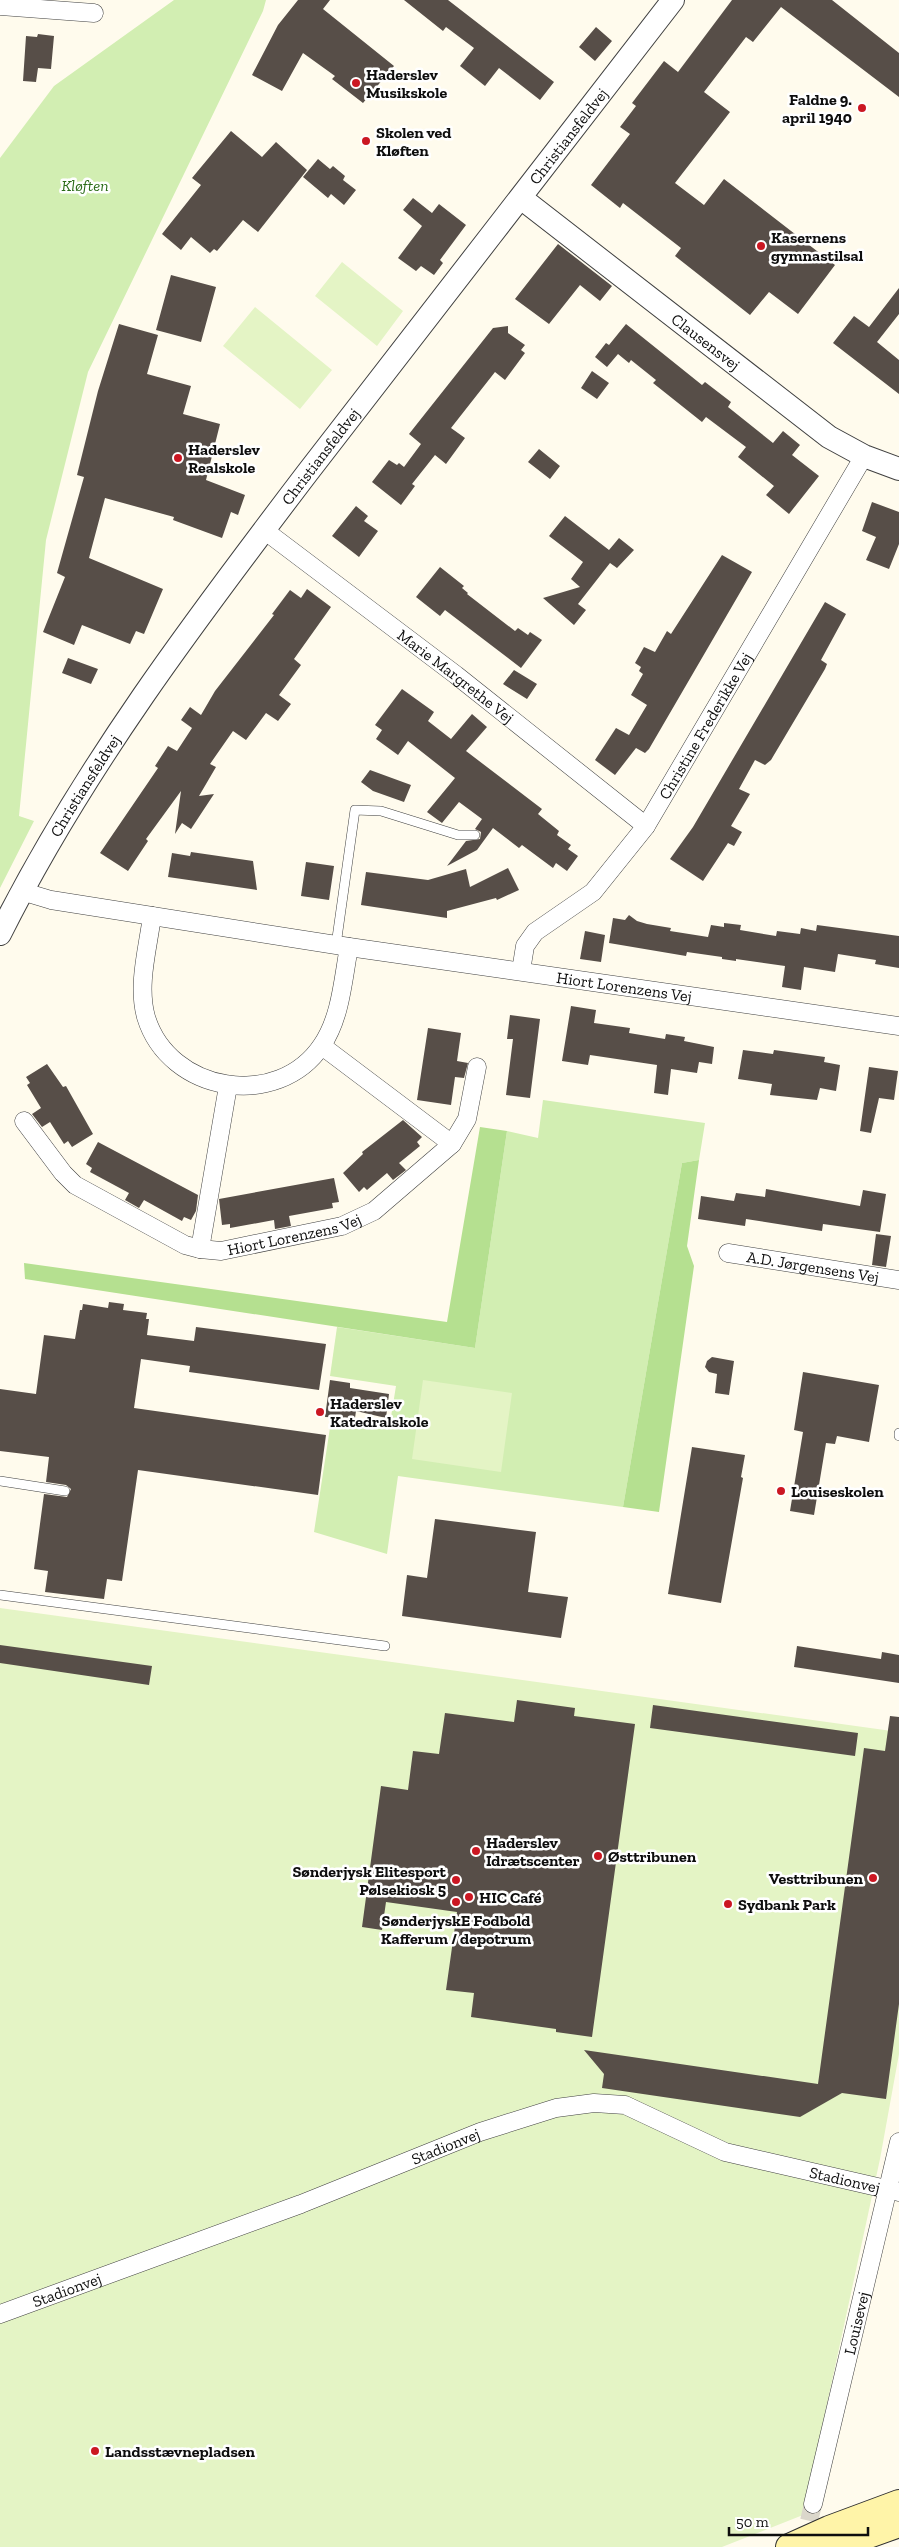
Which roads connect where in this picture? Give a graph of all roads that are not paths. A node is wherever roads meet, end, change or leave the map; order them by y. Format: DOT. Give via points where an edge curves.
graph roads {
  1 [pos="674,0"];
  2 [pos="0,6"];
  3 [pos="94,13"];
  4 [pos="521,198"];
  5 [pos="864,456"];
  6 [pos="899,469"];
  7 [pos="264,530"];
  8 [pos="646,826"];
  9 [pos="475,835"];
  10 [pos="22,891"];
  11 [pos="152,916"];
  12 [pos="0,934"];
  13 [pos="343,946"];
  14 [pos="521,971"];
  15 [pos="899,1026"];
  16 [pos="322,1046"];
  17 [pos="477,1067"];
  18 [pos="228,1086"];
  19 [pos="24,1120"];
  20 [pos="452,1144"];
  21 [pos="200,1249"];
  22 [pos="728,1253"];
  23 [pos="899,1280"];
  24 [pos="0,1481"];
  25 [pos="65,1491"];
  26 [pos="0,1595"];
  27 [pos="385,1646"];
  28 [pos="899,2142"];
  29 [pos="894,2190"];
  30 [pos="0,2314"];
  31 [pos="899,2503"];
  32 [pos="813,2504"];
  33 [pos="899,2524"];
  34 [pos="789,2547"];
  35 [pos="835,2547"];
  1 -- 4 [label="street, Christiansfeldvej"];
  2 -- 3 [label="street"];
  4 -- 5 [label="street, Clausensvej" via="829,437"];
  4 -- 7 [label="street, Christiansfeldvej"];
  5 -- 6 [label="street, Clausensvej"];
  5 -- 8 [label="street, Christine Frederikke Vej"];
  7 -- 8 [label="street, Marie Margrethe Vej" via="456,675"];
  7 -- 10 [label="street, Christiansfeldvej" via="129,713"];
  8 -- 14 [label="street, Christine Frederikke Vej" via="593,892 536,932 525,946"];
  9 -- 13 [label="lane" via="458,835 381,811 355,810"];
  10 -- 11 [label="street, Hiort Lorenzens Vej" via="51,900"];
  10 -- 12 [label="street, Christiansfeldvej"];
  11 -- 13 [label="street, Hiort Lorenzens Vej"];
  11 -- 18 [label="street" via="142,990 146,1018 159,1043 174,1060 201,1078"];
  13 -- 14 [label="street, Hiort Lorenzens Vej"];
  13 -- 16 [label="street" via="334,1023"];
  14 -- 15 [label="street, Hiort Lorenzens Vej"];
  16 -- 18 [label="street" via="288,1075 255,1086"];
  16 -- 20 [label="street"];
  17 -- 20 [label="street, Hiort Lorenzens Vej" via="467,1119"];
  18 -- 21 [label="street, Hiort Lorenzens Vej"];
  19 -- 21 [label="street, Hiort Lorenzens Vej" via="75,1185 185,1246"];
  20 -- 21 [label="street, Hiort Lorenzens Vej" via="374,1211 342,1226 221,1251"];
  22 -- 23 [label="street, A.D. Jørgensens Vej"];
  24 -- 25 [label="lane"];
  26 -- 27 [label="lane"];
  28 -- 29 [label="street, Louisevej"];
  29 -- 30 [label="street, Stadionvej" via="725,2152 625,2106 594,2102 556,2108 480,2132 335,2191"];
  29 -- 32 [label="street, Louisevej"];
  31 -- 34 [label="main road"];
  33 -- 35 [label="main road"];
}
